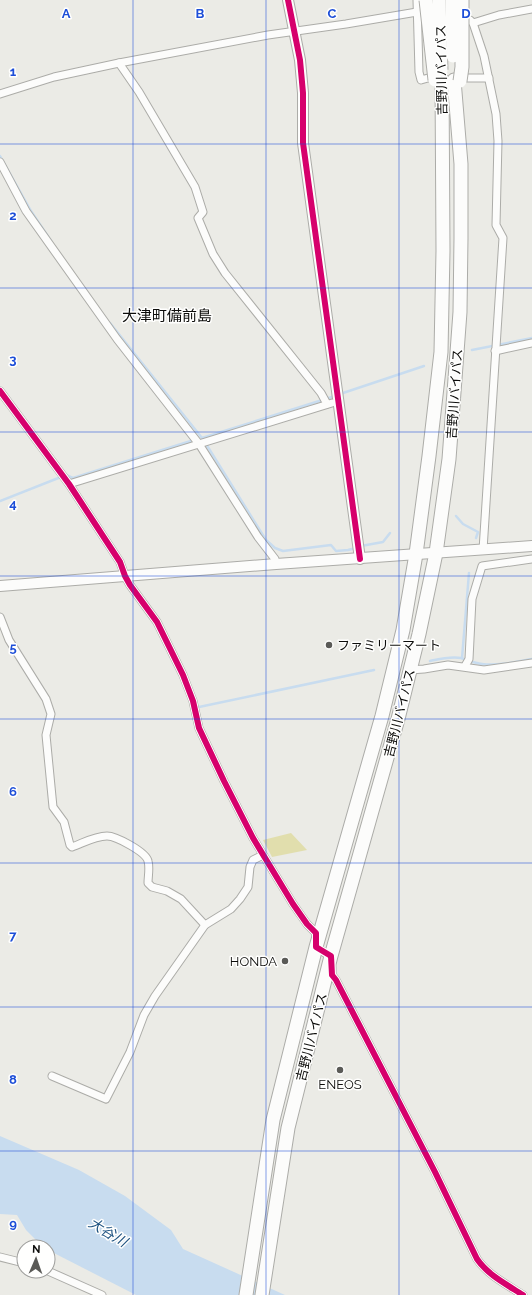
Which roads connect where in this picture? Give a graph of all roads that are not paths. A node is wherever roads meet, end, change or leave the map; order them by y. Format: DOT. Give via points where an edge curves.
graph roads {
  1 [pos="288,0"];
  2 [pos="417,0"];
  3 [pos="426,0"];
  4 [pos="439,0"];
  5 [pos="452,0"];
  6 [pos="462,0"];
  7 [pos="532,9"];
  8 [pos="417,12"];
  9 [pos="473,23"];
  10 [pos="294,32"];
  11 [pos="119,64"];
  12 [pos="489,78"];
  13 [pos="448,80"];
  14 [pos="0,94"];
  15 [pos="0,162"];
  16 [pos="532,343"];
  17 [pos="495,351"];
  18 [pos="0,391"];
  19 [pos="338,402"];
  20 [pos="327,404"];
  21 [pos="199,444"];
  22 [pos="69,484"];
  23 [pos="532,546"];
  24 [pos="483,550"];
  25 [pos="436,553"];
  26 [pos="416,554"];
  27 [pos="360,558"];
  28 [pos="532,559"];
  29 [pos="276,564"];
  30 [pos="124,576"];
  31 [pos="0,586"];
  32 [pos="0,617"];
  33 [pos="467,663"];
  34 [pos="532,663"];
  35 [pos="410,670"];
  36 [pos="263,855"];
  37 [pos="205,925"];
  38 [pos="316,947"];
  39 [pos="331,956"];
  40 [pos="52,1076"];
  41 [pos="0,1257"];
  42 [pos="16,1261"];
  43 [pos="56,1275"];
  44 [pos="102,1295"];
  45 [pos="246,1295"];
  46 [pos="262,1295"];
  47 [pos="523,1295"];
  1 -- 10 [label="street"];
  2 -- 8 [label="street"];
  3 -- 13 [label="highway, bridge"];
  4 -- 13 [label="highway, 吉野川バイパス, bridge"];
  5 -- 13 [label="highway, 吉野川バイパス, bridge"];
  6 -- 13 [label="highway, bridge" via="462,67"];
  7 -- 9 [label="street"];
  8 -- 9 [label="street" via="470,20"];
  8 -- 10 [label="street"];
  8 -- 12 [label="street" via="421,80"];
  9 -- 12 [label="street"];
  10 -- 11 [label="street"];
  10 -- 19 [label="street" via="303,93 303,143"];
  11 -- 14 [label="street" via="54,77"];
  11 -- 20 [label="street" via="139,92 194,187 203,212 198,218 213,254"];
  12 -- 17 [label="street" via="498,141 496,225 503,238"];
  13 -- 25 [label="highway, 吉野川バイパス" via="461,164 460,312 449,459"];
  13 -- 26 [label="highway, 吉野川バイパス" via="442,116 444,251 441,352"];
  15 -- 21 [label="street" via="30,217 117,339"];
  16 -- 17 [label="street"];
  17 -- 24 [label="street"];
  18 -- 22 [label="street"];
  19 -- 20 [label="street"];
  19 -- 27 [label="street"];
  20 -- 21 [label="street"];
  21 -- 22 [label="street"];
  21 -- 29 [label="street"];
  22 -- 30 [label="street" via="120,562"];
  23 -- 24 [label="street"];
  24 -- 25 [label="street"];
  25 -- 26 [label="street"];
  25 -- 35 [label="highway, 吉野川バイパス"];
  26 -- 27 [label="street"];
  26 -- 38 [label="highway, 吉野川バイパス" via="403,630 382,716"];
  27 -- 29 [label="street"];
  28 -- 33 [label="street" via="482,566 472,599"];
  29 -- 30 [label="street"];
  30 -- 31 [label="street"];
  30 -- 36 [label="street" via="157,622 183,675 193,701 199,728"];
  32 -- 37 [label="street" via="9,640 46,699 51,714 46,735 53,807 64,822 70,845 72,847 100,837 118,838 143,853 148,859 148,882 152,887 167,891 181,899"];
  33 -- 34 [label="street" via="484,670"];
  33 -- 35 [label="street"];
  35 -- 39 [label="highway, 吉野川バイパス"];
  36 -- 37 [label="street" via="253,860 248,887 240,899 231,909"];
  36 -- 38 [label="street" via="306,924 316,933"];
  37 -- 40 [label="street" via="144,1015 130,1052 106,1099"];
  38 -- 39 [label="street"];
  38 -- 45 [label="highway, 吉野川バイパス" via="273,1120"];
  39 -- 46 [label="highway, 吉野川バイパス" via="288,1128"];
  39 -- 47 [label="street" via="332,975 435,1172 477,1259 494,1277"];
  41 -- 42 [label="street"];
  43 -- 44 [label="street"];
}
